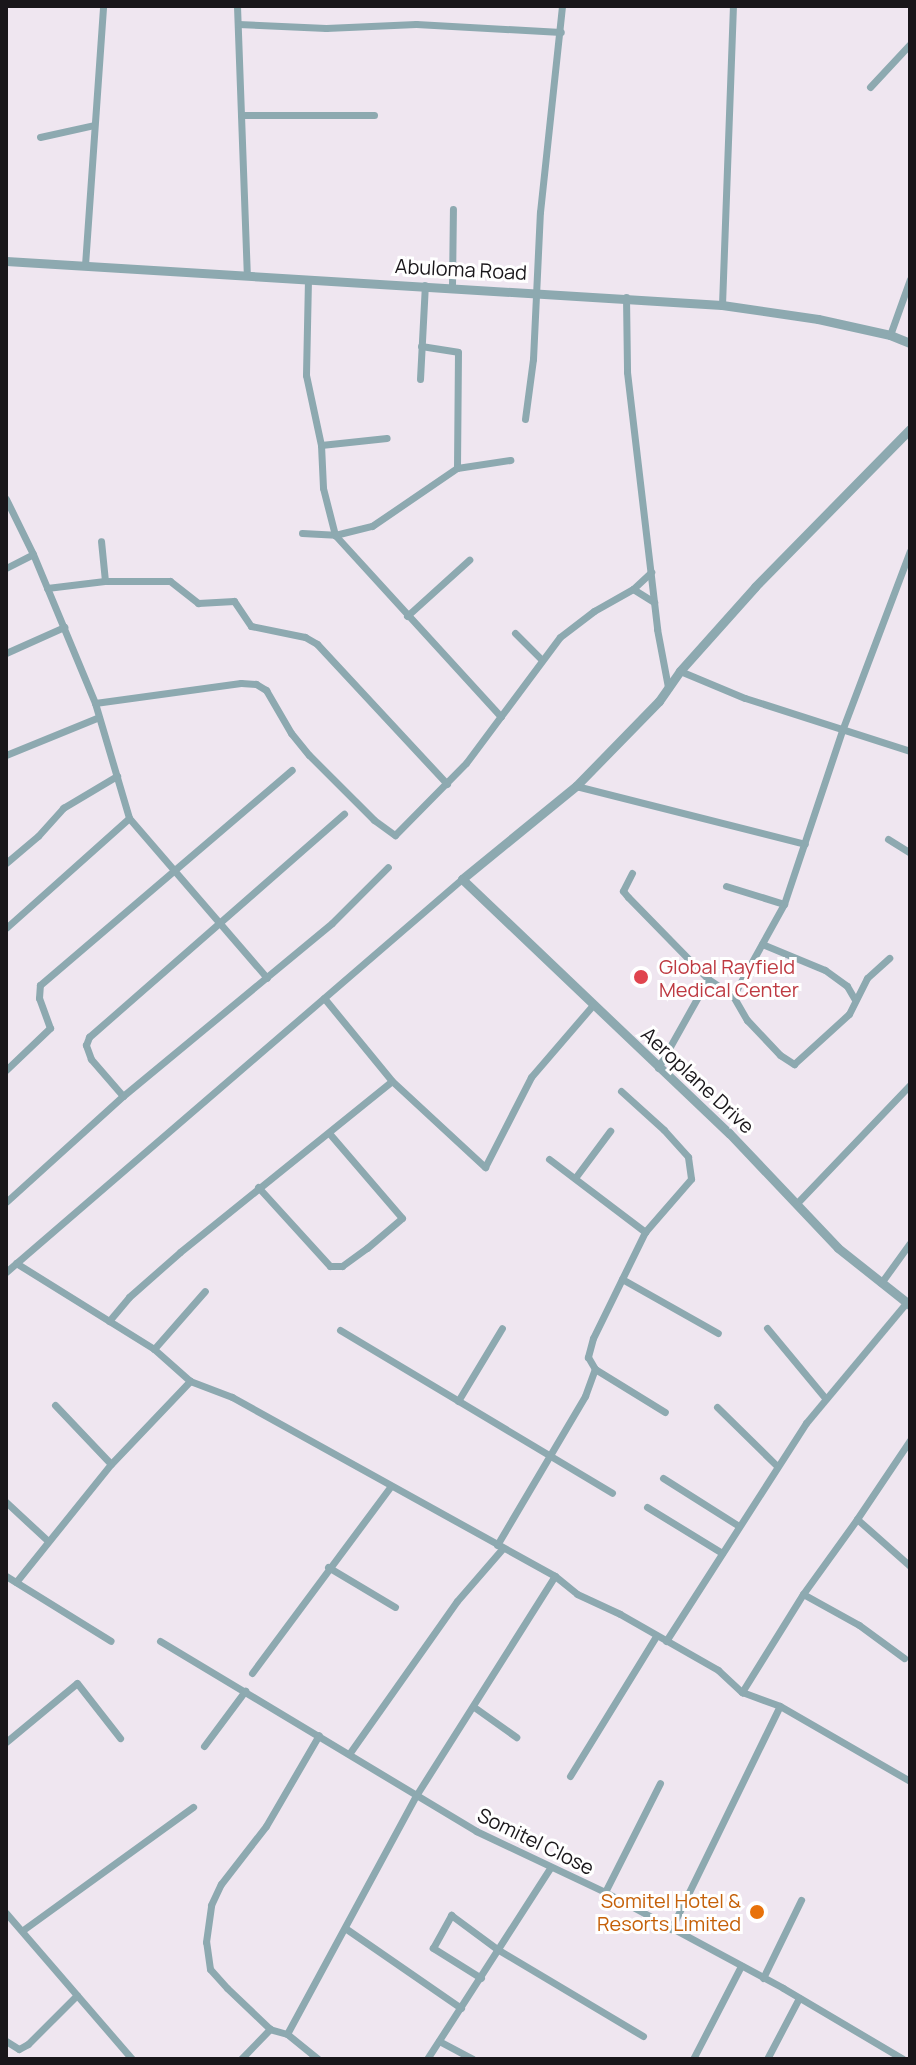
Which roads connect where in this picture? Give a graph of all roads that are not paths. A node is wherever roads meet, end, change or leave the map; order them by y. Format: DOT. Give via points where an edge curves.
graph roads {
  1 [pos="103,6"];
  2 [pos="237,6"];
  3 [pos="562,6"];
  4 [pos="733,6"];
  5 [pos="238,24"];
  6 [pos="561,32"];
  7 [pos="910,44"];
  8 [pos="870,87"];
  9 [pos="241,115"];
  10 [pos="374,115"];
  11 [pos="94,125"];
  12 [pos="40,137"];
  13 [pos="453,209"];
  14 [pos="6,261"];
  15 [pos="85,265"];
  16 [pos="247,276"];
  17 [pos="308,279"];
  18 [pos="910,279"];
  19 [pos="425,285"];
  20 [pos="452,286"];
  21 [pos="537,291"];
  22 [pos="626,297"];
  23 [pos="722,305"];
  24 [pos="890,335"];
  25 [pos="910,343"];
  26 [pos="421,346"];
  27 [pos="420,379"];
  28 [pos="525,419"];
  29 [pos="910,429"];
  30 [pos="387,438"];
  31 [pos="321,445"];
  32 [pos="510,460"];
  33 [pos="457,468"];
  34 [pos="6,499"];
  35 [pos="302,533"];
  36 [pos="335,535"];
  37 [pos="101,541"];
  38 [pos="910,551"];
  39 [pos="33,554"];
  40 [pos="469,560"];
  41 [pos="6,568"];
  42 [pos="651,572"];
  43 [pos="105,581"];
  44 [pos="47,588"];
  45 [pos="633,589"];
  46 [pos="654,602"];
  47 [pos="407,616"];
  48 [pos="64,627"];
  49 [pos="515,633"];
  50 [pos="6,653"];
  51 [pos="542,660"];
  52 [pos="680,671"];
  53 [pos="668,687"];
  54 [pos="95,703"];
  55 [pos="99,717"];
  56 [pos="501,717"];
  57 [pos="843,728"];
  58 [pos="910,751"];
  59 [pos="6,755"];
  60 [pos="292,770"];
  61 [pos="117,776"];
  62 [pos="447,784"];
  63 [pos="576,786"];
  64 [pos="344,814"];
  65 [pos="129,818"];
  66 [pos="888,839"];
  67 [pos="805,844"];
  68 [pos="910,853"];
  69 [pos="6,863"];
  70 [pos="388,867"];
  71 [pos="173,871"];
  72 [pos="632,873"];
  73 [pos="462,879"];
  74 [pos="726,886"];
  75 [pos="784,904"];
  76 [pos="220,924"];
  77 [pos="6,928"];
  78 [pos="762,944"];
  79 [pos="889,958"];
  80 [pos="267,978"];
  81 [pos="708,979"];
  82 [pos="733,996"];
  83 [pos="324,998"];
  84 [pos="855,1000"];
  85 [pos="593,1005"];
  86 [pos="658,1068"];
  87 [pos="6,1070"];
  88 [pos="392,1081"];
  89 [pos="910,1085"];
  90 [pos="621,1091"];
  91 [pos="123,1096"];
  92 [pos="610,1131"];
  93 [pos="329,1133"];
  94 [pos="549,1159"];
  95 [pos="575,1178"];
  96 [pos="258,1187"];
  97 [pos="6,1202"];
  98 [pos="798,1202"];
  99 [pos="645,1232"];
  100 [pos="910,1243"];
  101 [pos="16,1263"];
  102 [pos="6,1272"];
  103 [pos="622,1279"];
  104 [pos="881,1283"];
  105 [pos="205,1291"];
  106 [pos="908,1304"];
  107 [pos="109,1321"];
  108 [pos="502,1328"];
  109 [pos="767,1328"];
  110 [pos="340,1330"];
  111 [pos="718,1333"];
  112 [pos="154,1349"];
  113 [pos="595,1369"];
  114 [pos="190,1381"];
  115 [pos="826,1399"];
  116 [pos="458,1401"];
  117 [pos="55,1405"];
  118 [pos="717,1407"];
  119 [pos="665,1412"];
  120 [pos="910,1440"];
  121 [pos="549,1456"];
  122 [pos="111,1464"];
  123 [pos="777,1466"];
  124 [pos="663,1478"];
  125 [pos="390,1487"];
  126 [pos="612,1493"];
  127 [pos="6,1502"];
  128 [pos="647,1507"];
  129 [pos="857,1519"];
  130 [pos="739,1526"];
  131 [pos="48,1541"];
  132 [pos="500,1547"];
  133 [pos="722,1553"];
  134 [pos="910,1566"];
  135 [pos="328,1567"];
  136 [pos="6,1576"];
  137 [pos="555,1576"];
  138 [pos="16,1582"];
  139 [pos="803,1594"];
  140 [pos="395,1607"];
  141 [pos="656,1636"];
  142 [pos="111,1641"];
  143 [pos="160,1641"];
  144 [pos="666,1641"];
  145 [pos="904,1658"];
  146 [pos="252,1673"];
  147 [pos="245,1691"];
  148 [pos="742,1692"];
  149 [pos="780,1706"];
  150 [pos="474,1707"];
  151 [pos="319,1735"];
  152 [pos="516,1737"];
  153 [pos="120,1738"];
  154 [pos="6,1742"];
  155 [pos="204,1746"];
  156 [pos="349,1754"];
  157 [pos="570,1776"];
  158 [pos="910,1781"];
  159 [pos="660,1783"];
  160 [pos="417,1794"];
  161 [pos="193,1807"];
  162 [pos="550,1868"];
  163 [pos="605,1892"];
  164 [pos="801,1900"];
  165 [pos="6,1913"];
  166 [pos="345,1928"];
  167 [pos="671,1929"];
  168 [pos="23,1930"];
  169 [pos="497,1949"];
  170 [pos="741,1966"];
  171 [pos="481,1978"];
  172 [pos="763,1978"];
  173 [pos="77,1995"];
  174 [pos="799,1998"];
  175 [pos="461,2008"];
  176 [pos="270,2029"];
  177 [pos="287,2034"];
  178 [pos="643,2036"];
  179 [pos="6,2041"];
  180 [pos="439,2041"];
  181 [pos="132,2059"];
  182 [pos="241,2059"];
  183 [pos="318,2059"];
  184 [pos="427,2059"];
  185 [pos="473,2059"];
  186 [pos="693,2059"];
  187 [pos="767,2059"];
  188 [pos="903,2059"];
  1 -- 11 [label="street"];
  2 -- 5 [label="street"];
  3 -- 6 [label="street"];
  4 -- 23 [label="street"];
  5 -- 6 [label="street" via="416,24"];
  5 -- 9 [label="street"];
  6 -- 21 [label="street" via="540,212"];
  7 -- 8 [label="street"];
  9 -- 10 [label="street"];
  9 -- 16 [label="street"];
  11 -- 12 [label="street"];
  11 -- 15 [label="street"];
  13 -- 20 [label="street"];
  14 -- 15 [label="street, Abuloma Road"];
  15 -- 16 [label="street, Abuloma Road"];
  16 -- 17 [label="street, Abuloma Road"];
  17 -- 19 [label="street, Abuloma Road"];
  17 -- 31 [label="street" via="306,375"];
  18 -- 24 [label="street"];
  19 -- 20 [label="street, Abuloma Road"];
  19 -- 26 [label="street"];
  20 -- 21 [label="street, Abuloma Road"];
  21 -- 22 [label="street, Abuloma Road"];
  21 -- 28 [label="street"];
  22 -- 23 [label="street, Abuloma Road"];
  22 -- 42 [label="street" via="627,372"];
  23 -- 24 [label="street, Abuloma Road"];
  24 -- 25 [label="street, Abuloma Road"];
  26 -- 27 [label="street"];
  26 -- 33 [label="street" via="458,352"];
  29 -- 52 [label="street"];
  30 -- 31 [label="street"];
  31 -- 36 [label="street" via="323,488"];
  32 -- 33 [label="street"];
  33 -- 36 [label="street" via="372,526"];
  34 -- 39 [label="street"];
  35 -- 36 [label="street"];
  36 -- 47 [label="street"];
  37 -- 43 [label="street"];
  38 -- 57 [label="street"];
  39 -- 41 [label="street"];
  39 -- 44 [label="street"];
  40 -- 47 [label="street"];
  42 -- 45 [label="street"];
  42 -- 46 [label="street"];
  43 -- 44 [label="street"];
  43 -- 62 [label="street" via="170,581 198,603 234,601 246,624 317,644"];
  44 -- 48 [label="street"];
  45 -- 46 [label="street"];
  45 -- 51 [label="street" via="576,623"];
  46 -- 53 [label="street"];
  47 -- 56 [label="street"];
  48 -- 50 [label="street"];
  48 -- 54 [label="street"];
  49 -- 51 [label="street"];
  51 -- 56 [label="street"];
  52 -- 53 [label="street"];
  52 -- 57 [label="street" via="745,698"];
  53 -- 63 [label="street"];
  54 -- 55 [label="street"];
  54 -- 62 [label="street" via="256,684 266,690 309,755 395,835"];
  55 -- 59 [label="street"];
  55 -- 61 [label="street"];
  56 -- 62 [label="street"];
  57 -- 58 [label="street"];
  57 -- 67 [label="street"];
  60 -- 71 [label="street"];
  61 -- 65 [label="street"];
  61 -- 69 [label="street" via="63,808"];
  63 -- 67 [label="street"];
  63 -- 73 [label="street"];
  64 -- 76 [label="street"];
  65 -- 71 [label="street"];
  65 -- 77 [label="street"];
  66 -- 68 [label="street"];
  67 -- 75 [label="street"];
  70 -- 80 [label="street"];
  71 -- 76 [label="street"];
  71 -- 87 [label="street" via="40,985 50,1028"];
  72 -- 81 [label="street" via="623,891"];
  73 -- 83 [label="street"];
  73 -- 85 [label="street, Aeroplane Drive"];
  74 -- 75 [label="street"];
  75 -- 78 [label="street"];
  76 -- 80 [label="street"];
  76 -- 91 [label="street" via="89,1037 91,1059"];
  78 -- 82 [label="street"];
  78 -- 84 [label="street" via="825,970 847,986"];
  79 -- 84 [label="street" via="867,978"];
  80 -- 91 [label="street"];
  81 -- 82 [label="street"];
  81 -- 86 [label="street"];
  82 -- 84 [label="street" via="757,1031 794,1064 849,1014"];
  83 -- 88 [label="street"];
  83 -- 101 [label="street"];
  85 -- 86 [label="street, Aeroplane Drive"];
  85 -- 88 [label="street" via="531,1077 485,1167"];
  86 -- 98 [label="street, Aeroplane Drive"];
  88 -- 93 [label="street"];
  89 -- 98 [label="street"];
  90 -- 99 [label="street" via="664,1130 691,1168 691,1179"];
  91 -- 97 [label="street"];
  92 -- 95 [label="street"];
  93 -- 96 [label="street"];
  93 -- 96 [label="street" via="402,1218 376,1241 342,1266 330,1266"];
  94 -- 95 [label="street"];
  95 -- 99 [label="street"];
  96 -- 107 [label="street" via="155,1274"];
  98 -- 104 [label="street, Aeroplane Drive" via="838,1248"];
  99 -- 103 [label="street"];
  100 -- 104 [label="street"];
  101 -- 102 [label="street"];
  101 -- 107 [label="street"];
  103 -- 111 [label="street"];
  103 -- 113 [label="street" via="593,1338 588,1357"];
  104 -- 106 [label="street, Aeroplane Drive"];
  105 -- 112 [label="street"];
  106 -- 115 [label="street"];
  107 -- 112 [label="street"];
  108 -- 116 [label="street"];
  109 -- 115 [label="street"];
  110 -- 116 [label="street"];
  112 -- 114 [label="street"];
  113 -- 119 [label="street"];
  113 -- 121 [label="street"];
  114 -- 122 [label="street"];
  114 -- 125 [label="street" via="232,1397"];
  115 -- 123 [label="street"];
  116 -- 121 [label="street"];
  117 -- 122 [label="street"];
  118 -- 123 [label="street"];
  120 -- 129 [label="street"];
  121 -- 126 [label="street"];
  121 -- 132 [label="street"];
  122 -- 131 [label="street"];
  123 -- 130 [label="street"];
  124 -- 130 [label="street"];
  125 -- 132 [label="street"];
  125 -- 135 [label="street"];
  127 -- 131 [label="street"];
  128 -- 133 [label="street"];
  129 -- 134 [label="street"];
  129 -- 139 [label="street"];
  130 -- 133 [label="street"];
  131 -- 138 [label="street"];
  132 -- 137 [label="street"];
  132 -- 156 [label="street"];
  133 -- 144 [label="street"];
  135 -- 140 [label="street"];
  135 -- 146 [label="street"];
  136 -- 138 [label="street"];
  137 -- 141 [label="street" via="577,1594"];
  137 -- 150 [label="street"];
  138 -- 142 [label="street"];
  139 -- 145 [label="street"];
  139 -- 148 [label="street"];
  141 -- 144 [label="street"];
  141 -- 157 [label="street"];
  143 -- 147 [label="street, Somitel Close"];
  144 -- 148 [label="street" via="718,1670"];
  147 -- 151 [label="street, Somitel Close"];
  147 -- 155 [label="street"];
  148 -- 149 [label="street"];
  149 -- 158 [label="street"];
  149 -- 167 [label="street"];
  150 -- 152 [label="street"];
  150 -- 160 [label="street"];
  151 -- 156 [label="street, Somitel Close"];
  151 -- 176 [label="street" via="266,1826 211,1905 206,1942 210,1969"];
  153 -- 154 [label="street" via="77,1683"];
  156 -- 160 [label="street, Somitel Close"];
  159 -- 163 [label="street"];
  160 -- 162 [label="street, Somitel Close"];
  160 -- 166 [label="street"];
  161 -- 168 [label="street"];
  162 -- 163 [label="street, Somitel Close"];
  162 -- 169 [label="street"];
  163 -- 167 [label="street, Somitel Close"];
  164 -- 172 [label="street"];
  165 -- 168 [label="street"];
  166 -- 175 [label="street"];
  166 -- 177 [label="street"];
  167 -- 170 [label="street, Somitel Close"];
  168 -- 173 [label="street"];
  169 -- 171 [label="street"];
  169 -- 171 [label="street" via="451,1915 433,1948"];
  169 -- 178 [label="street"];
  170 -- 172 [label="street, Somitel Close"];
  170 -- 186 [label="street"];
  171 -- 175 [label="street"];
  172 -- 174 [label="street, Somitel Close"];
  173 -- 179 [label="street" via="28,2044 19,2049"];
  173 -- 181 [label="street"];
  174 -- 187 [label="street"];
  174 -- 188 [label="street, Somitel Close"];
  175 -- 180 [label="street"];
  176 -- 177 [label="street"];
  176 -- 182 [label="street"];
  177 -- 183 [label="street"];
  180 -- 184 [label="street"];
  180 -- 185 [label="street"];
}
